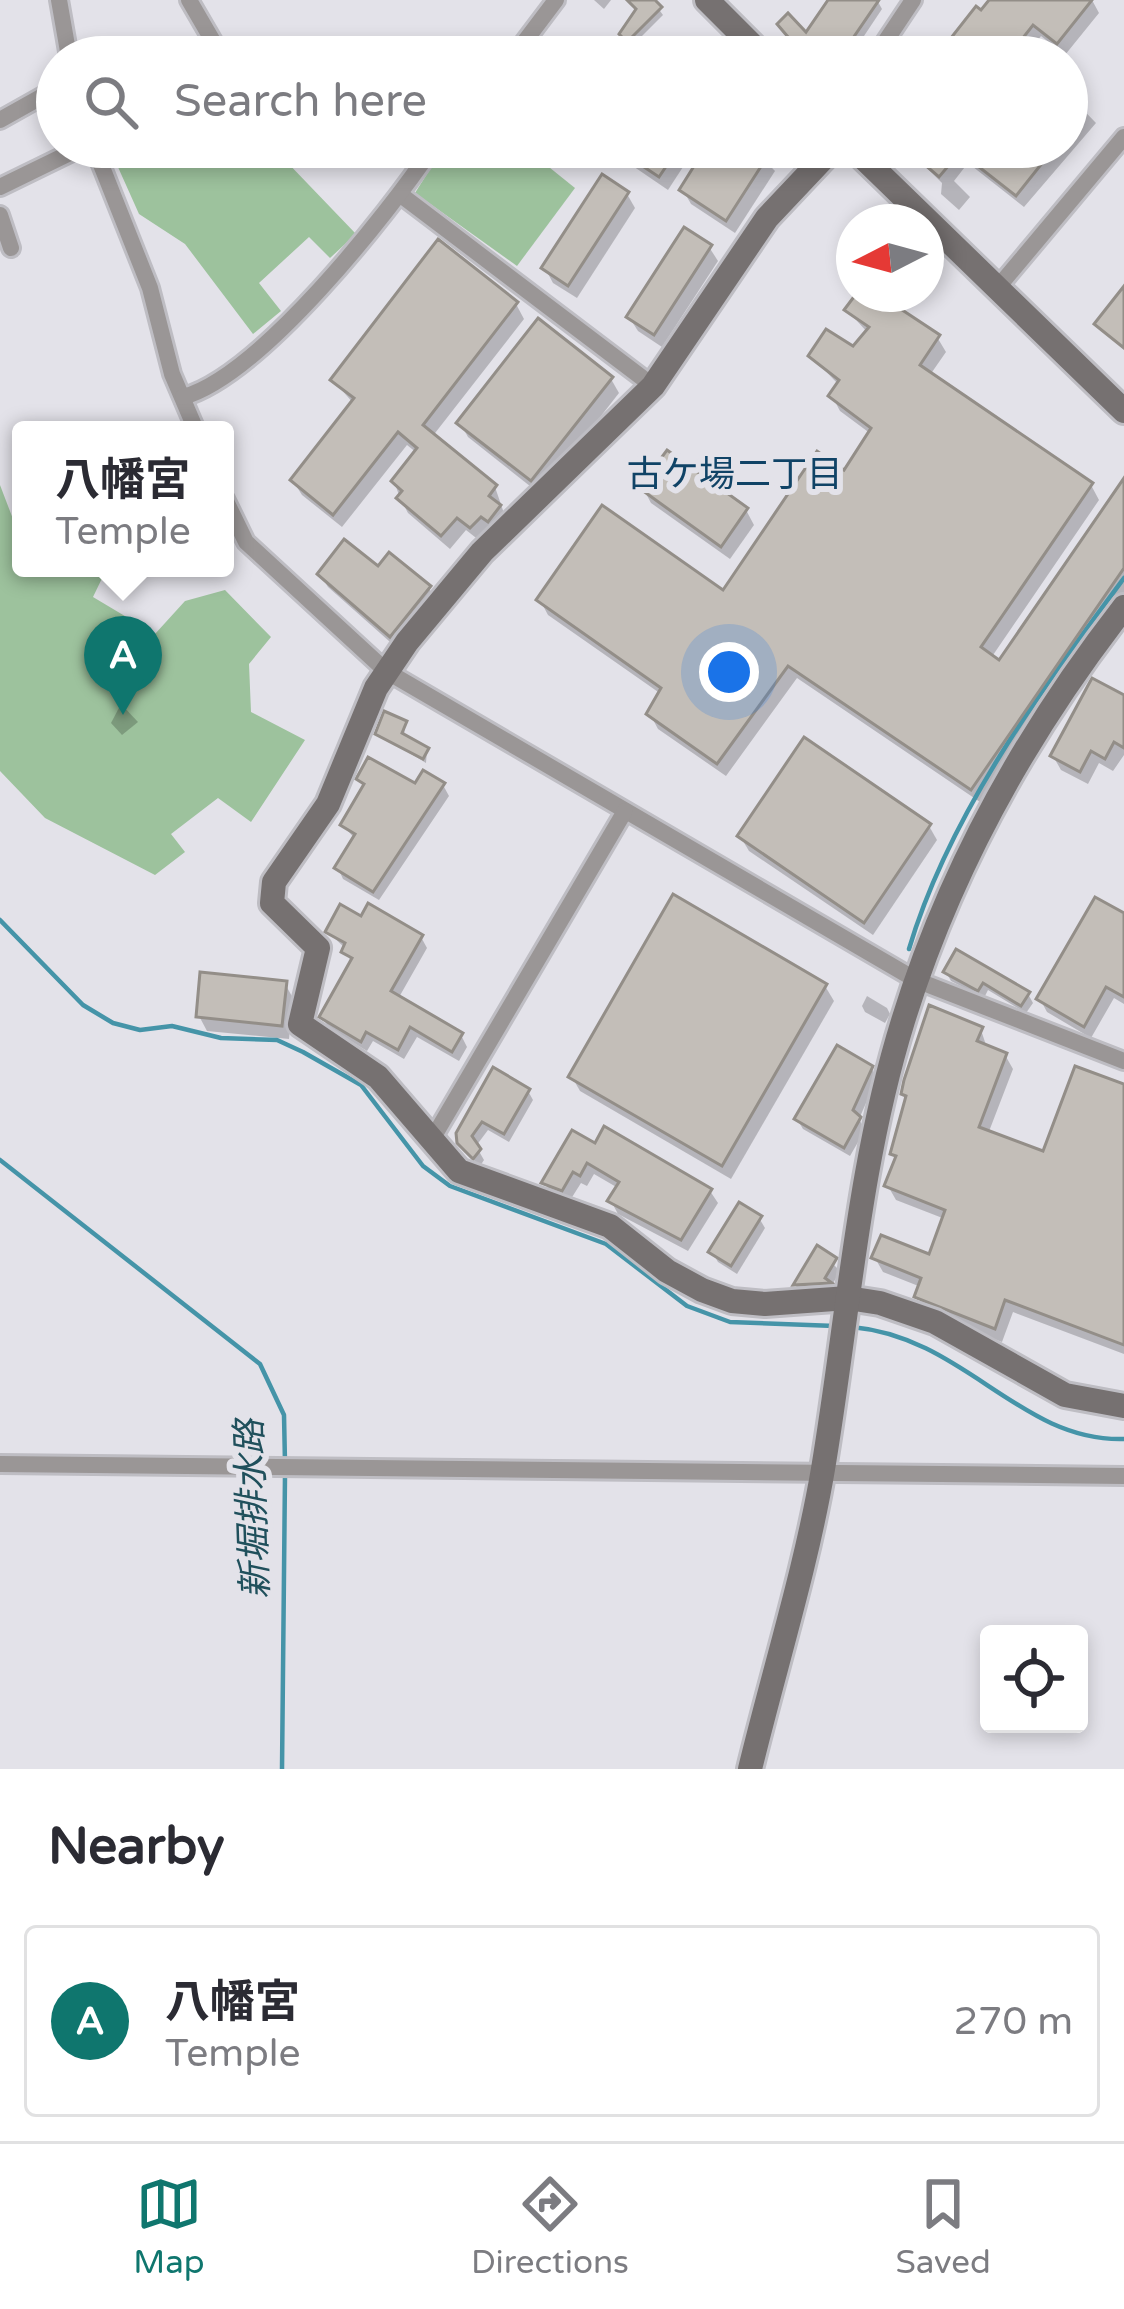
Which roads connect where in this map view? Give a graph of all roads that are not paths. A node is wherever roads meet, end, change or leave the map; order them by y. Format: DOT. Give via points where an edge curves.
graph roads {
  1 [pos="59,0"];
  2 [pos="189,0"];
  3 [pos="556,0"];
  4 [pos="707,0"];
  5 [pos="913,0"];
  6 [pos="65,36"];
  7 [pos="210,36"];
  8 [pos="529,36"];
  9 [pos="743,36"];
  10 [pos="888,36"];
  11 [pos="36,100"];
  12 [pos="0,120"];
  13 [pos="1124,137"];
  14 [pos="39,168"];
  15 [pos="102,168"];
  16 [pos="419,168"];
  17 [pos="814,168"];
  18 [pos="874,168"];
  19 [pos="0,187"];
  20 [pos="401,195"];
  21 [pos="0,215"];
  22 [pos="11,248"];
  23 [pos="999,286"];
  24 [pos="653,386"];
  25 [pos="183,397"];
  26 [pos="1124,411"];
  27 [pos="192,421"];
  28 [pos="234,517"];
  29 [pos="1124,607"];
  30 [pos="386,671"];
  31 [pos="625,812"];
  32 [pos="916,980"];
  33 [pos="1124,1061"];
  34 [pos="434,1136"];
  35 [pos="848,1298"];
  36 [pos="1124,1406"];
  37 [pos="0,1464"];
  38 [pos="822,1474"];
  39 [pos="1124,1476"];
  40 [pos="750,1769"];
  1 -- 6 [label="street"];
  2 -- 7 [label="street"];
  3 -- 8 [label="street"];
  4 -- 9 [label="street"];
  5 -- 10 [label="street"];
  11 -- 12 [label="street"];
  13 -- 23 [label="street"];
  14 -- 19 [label="street"];
  15 -- 25 [label="street"];
  16 -- 20 [label="street"];
  17 -- 24 [label="street" via="767,218"];
  18 -- 23 [label="street"];
  20 -- 24 [label="street"];
  20 -- 25 [label="street" via="234,374"];
  21 -- 22 [label="street"];
  23 -- 26 [label="street"];
  24 -- 30 [label="street" via="482,552"];
  25 -- 27 [label="street"];
  28 -- 30 [label="street" via="246,542"];
  29 -- 32 [label="street" via="1009,771"];
  30 -- 31 [label="street"];
  30 -- 34 [label="street" via="328,804 274,882 272,903 318,948 300,1024 378,1076"];
  31 -- 32 [label="street"];
  31 -- 34 [label="street"];
  32 -- 33 [label="street"];
  32 -- 35 [label="street" via="877,1127"];
  34 -- 35 [label="street" via="459,1171 610,1226 702,1290 765,1304"];
  35 -- 36 [label="street" via="935,1322 1065,1395"];
  35 -- 38 [label="street"];
  37 -- 38 [label="street"];
  38 -- 39 [label="street"];
  38 -- 40 [label="street"];
}
